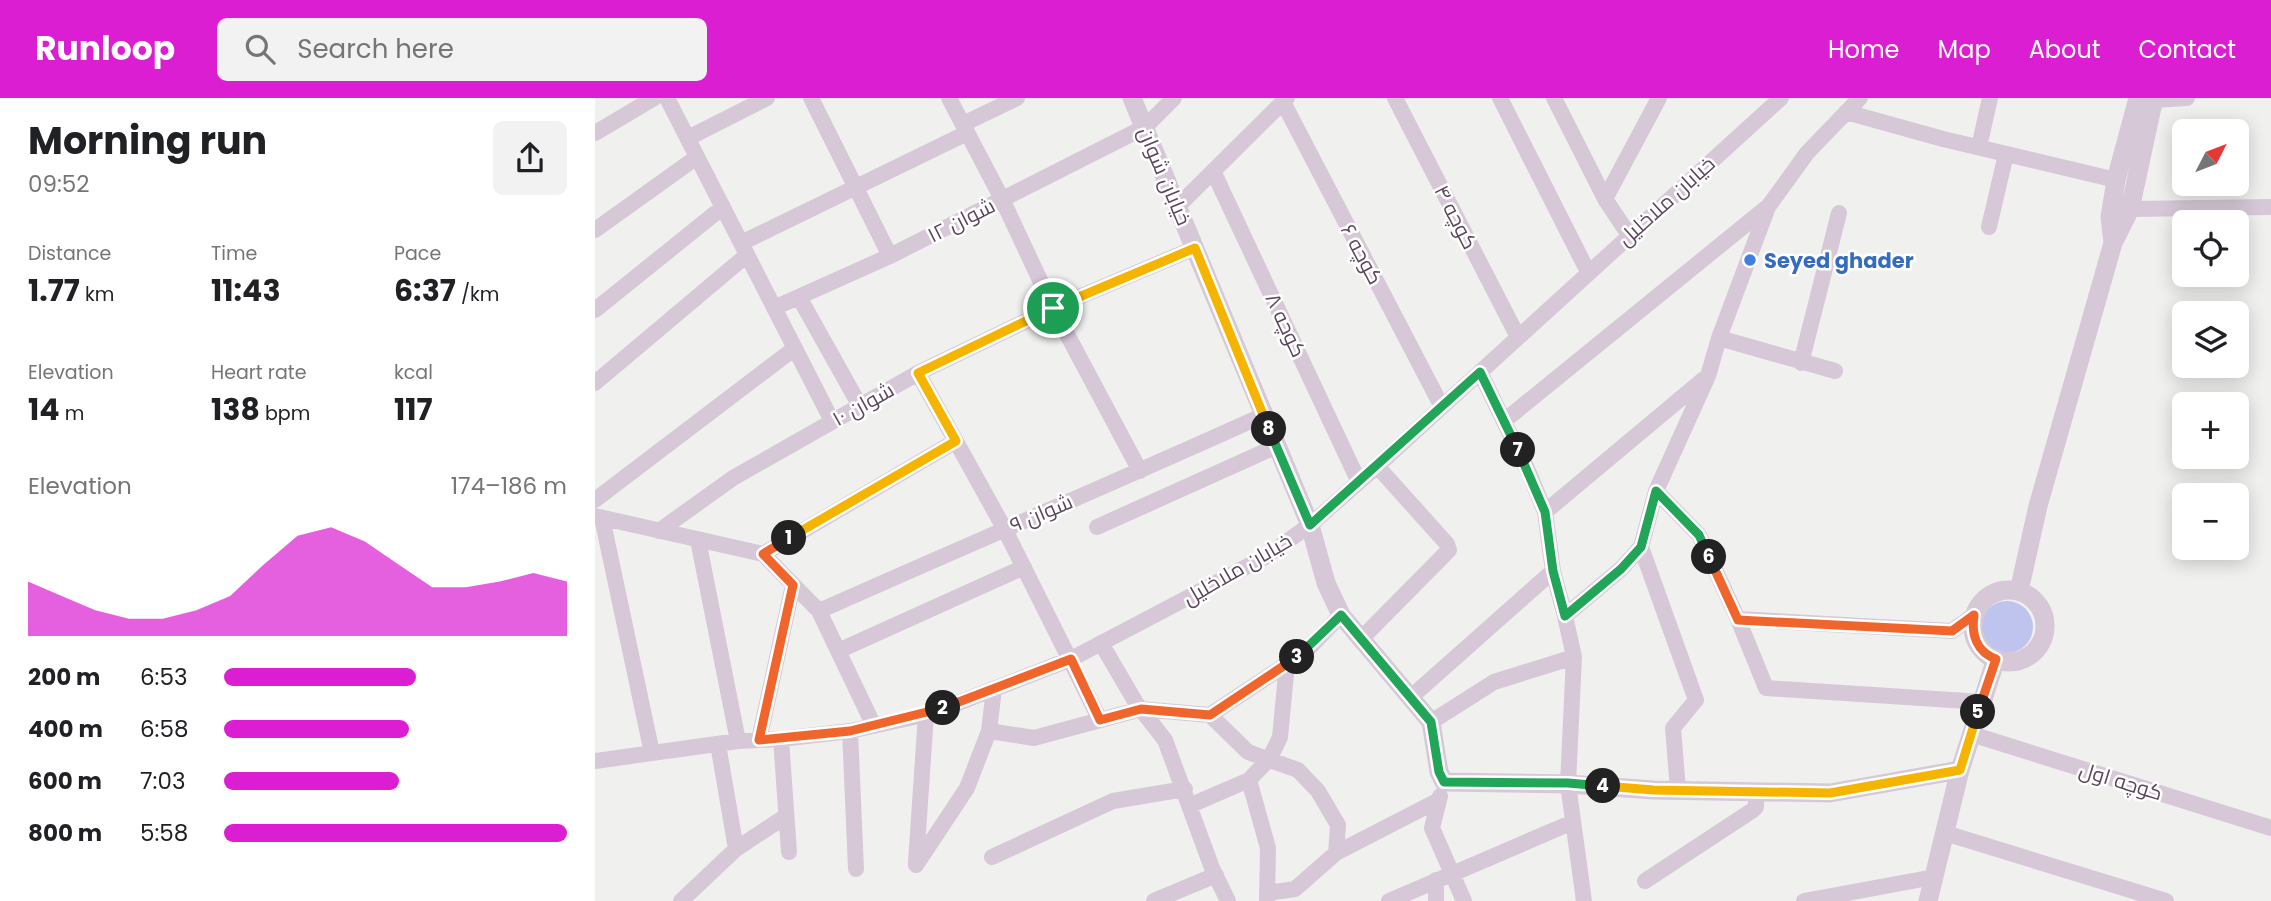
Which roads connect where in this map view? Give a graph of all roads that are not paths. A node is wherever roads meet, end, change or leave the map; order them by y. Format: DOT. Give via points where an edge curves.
graph roads {
  1 [pos="654,98"];
  2 [pos="667,98"];
  3 [pos="767,98"];
  4 [pos="810,98"];
  5 [pos="949,98"];
  6 [pos="1017,98"];
  7 [pos="1132,98"];
  8 [pos="1174,98"];
  9 [pos="1395,98"];
  10 [pos="1500,98"];
  11 [pos="1554,98"];
  12 [pos="1659,98"];
  13 [pos="1780,98"];
  14 [pos="1860,98"];
  15 [pos="1990,98"];
  16 [pos="2187,98"];
  17 [pos="2148,99"];
  18 [pos="1285,100"];
  19 [pos="1846,112"];
  20 [pos="1145,127"];
  21 [pos="965,129"];
  22 [pos="595,134"];
  23 [pos="688,138"];
  24 [pos="1979,148"];
  25 [pos="2006,154"];
  26 [pos="697,157"];
  27 [pos="1213,171"];
  28 [pos="2116,180"];
  29 [pos="856,188"];
  30 [pos="1002,199"];
  31 [pos="1605,200"];
  32 [pos="1178,206"];
  33 [pos="723,207"];
  34 [pos="1768,207"];
  35 [pos="2271,207"];
  36 [pos="2130,209"];
  37 [pos="1839,214"];
  38 [pos="1989,227"];
  39 [pos="595,230"];
  40 [pos="1629,235"];
  41 [pos="2113,243"];
  42 [pos="1195,248"];
  43 [pos="744,249"];
  44 [pos="890,256"];
  45 [pos="1588,272"];
  46 [pos="799,297"];
  47 [pos="774,308"];
  48 [pos="1053,308"];
  49 [pos="595,310"];
  50 [pos="1518,337"];
  51 [pos="1719,338"];
  52 [pos="795,348"];
  53 [pos="1801,363"];
  54 [pos="1480,372"];
  55 [pos="1835,372"];
  56 [pos="918,373"];
  57 [pos="1708,376"];
  58 [pos="595,383"];
  59 [pos="860,405"];
  60 [pos="1442,407"];
  61 [pos="1263,415"];
  62 [pos="832,421"];
  63 [pos="1504,421"];
  64 [pos="956,441"];
  65 [pos="1276,446"];
  66 [pos="1377,466"];
  67 [pos="1140,471"];
  68 [pos="1358,480"];
  69 [pos="1656,491"];
  70 [pos="595,500"];
  71 [pos="1545,512"];
  72 [pos="598,517"];
  73 [pos="1310,525"];
  74 [pos="1097,527"];
  75 [pos="1004,528"];
  76 [pos="659,531"];
  77 [pos="698,540"];
  78 [pos="1641,547"];
  79 [pos="763,554"];
  80 [pos="612,565"];
  81 [pos="1024,567"];
  82 [pos="595,569"];
  83 [pos="1553,571"];
  84 [pos="793,585"];
  85 [pos="2019,591"];
  86 [pos="819,611"];
  87 [pos="1341,615"];
  88 [pos="1974,615"];
  89 [pos="1565,616"];
  90 [pos="1738,620"];
  91 [pos="1360,640"];
  92 [pos="1101,643"];
  93 [pos="838,651"];
  94 [pos="1574,657"];
  95 [pos="1071,659"];
  96 [pos="1996,659"];
  97 [pos="1287,664"];
  98 [pos="994,689"];
  99 [pos="1411,697"];
  100 [pos="1982,702"];
  101 [pos="1141,709"];
  102 [pos="926,714"];
  103 [pos="1210,715"];
  104 [pos="1100,720"];
  105 [pos="1431,722"];
  106 [pos="874,726"];
  107 [pos="850,731"];
  108 [pos="989,731"];
  109 [pos="1971,734"];
  110 [pos="781,739"];
  111 [pos="759,740"];
  112 [pos="738,741"];
  113 [pos="718,744"];
  114 [pos="652,753"];
  115 [pos="1270,758"];
  116 [pos="595,761"];
  117 [pos="1960,770"];
  118 [pos="1249,780"];
  119 [pos="1568,783"];
  120 [pos="1185,789"];
  121 [pos="1678,790"];
  122 [pos="1442,791"];
  123 [pos="1756,792"];
  124 [pos="1191,805"];
  125 [pos="786,816"];
  126 [pos="1573,822"];
  127 [pos="2271,828"];
  128 [pos="1945,833"];
  129 [pos="736,849"];
  130 [pos="789,852"];
  131 [pos="1336,853"];
  132 [pos="992,857"];
  133 [pos="856,869"];
  134 [pos="1452,873"];
  135 [pos="1216,875"];
  136 [pos="1934,877"];
  137 [pos="1436,880"];
  138 [pos="1645,881"];
  139 [pos="1298,895"];
  140 [pos="1267,897"];
  141 [pos="681,901"];
  142 [pos="1154,901"];
  143 [pos="1228,901"];
  144 [pos="1389,901"];
  145 [pos="1436,901"];
  146 [pos="1464,901"];
  147 [pos="1584,901"];
  148 [pos="1804,901"];
  149 [pos="1928,901"];
  150 [pos="2166,901"];
  1 -- 22 [label="street"];
  2 -- 23 [label="street"];
  3 -- 23 [label="street"];
  4 -- 29 [label="street"];
  5 -- 21 [label="street"];
  6 -- 21 [label="street"];
  7 -- 20 [label="street, خیابان شوان"];
  8 -- 20 [label="street, شوان ۱۲"];
  9 -- 50 [label="street, کوچه ۴"];
  10 -- 45 [label="street"];
  11 -- 31 [label="street"];
  12 -- 31 [label="street"];
  13 -- 40 [label="street, خیابان ملاخلیل"];
  14 -- 19 [label="street"];
  15 -- 24 [label="street"];
  16 -- 17 [label="street"];
  17 -- 28 [label="street"];
  17 -- 36 [label="street"];
  18 -- 27 [label="street"];
  18 -- 60 [label="street, کوچه ۶"];
  19 -- 24 [label="street"];
  19 -- 34 [label="street" via="1807,153"];
  20 -- 30 [label="street, شوان ۱۲"];
  20 -- 32 [label="street, خیابان شوان"];
  21 -- 29 [label="street"];
  21 -- 30 [label="street"];
  23 -- 26 [label="street"];
  24 -- 25 [label="street"];
  25 -- 28 [label="street"];
  25 -- 38 [label="street"];
  26 -- 33 [label="street"];
  26 -- 39 [label="street"];
  27 -- 32 [label="street"];
  27 -- 68 [label="street, کوچه ۸"];
  28 -- 41 [label="street" via="2110,217"];
  29 -- 43 [label="street"];
  29 -- 44 [label="street"];
  30 -- 44 [label="street, شوان ۱۲"];
  30 -- 48 [label="street"];
  31 -- 40 [label="street"];
  32 -- 42 [label="street, خیابان شوان"];
  33 -- 43 [label="street"];
  33 -- 49 [label="street"];
  34 -- 51 [label="street"];
  34 -- 63 [label="street"];
  35 -- 36 [label="street"];
  36 -- 41 [label="street"];
  37 -- 53 [label="street"];
  40 -- 45 [label="street, خیابان ملاخلیل"];
  41 -- 85 [label="street" via="2038,506"];
  42 -- 48 [label="street, شوان ۱۰"];
  42 -- 61 [label="street, خیابان شوان"];
  43 -- 47 [label="street"];
  43 -- 58 [label="street"];
  44 -- 46 [label="street, شوان ۱۲"];
  45 -- 50 [label="street, خیابان ملاخلیل"];
  46 -- 47 [label="street, شوان ۱۲"];
  46 -- 59 [label="street"];
  47 -- 52 [label="street"];
  48 -- 56 [label="street, شوان ۱۰"];
  48 -- 67 [label="street"];
  50 -- 54 [label="street, خیابان ملاخلیل"];
  51 -- 53 [label="street"];
  51 -- 57 [label="street"];
  52 -- 62 [label="street"];
  52 -- 70 [label="street"];
  53 -- 55 [label="street"];
  54 -- 60 [label="street, خیابان ملاخلیل"];
  54 -- 63 [label="street"];
  56 -- 59 [label="street, شوان ۱۰"];
  56 -- 64 [label="street"];
  57 -- 69 [label="street"];
  57 -- 71 [label="street"];
  59 -- 62 [label="street, شوان ۱۰"];
  60 -- 66 [label="street, خیابان ملاخلیل"];
  61 -- 65 [label="street, خیابان شوان"];
  61 -- 67 [label="street, شوان ۹"];
  62 -- 76 [label="street, شوان ۱۰" via="733,478"];
  63 -- 71 [label="street"];
  64 -- 75 [label="street"];
  64 -- 79 [label="street"];
  65 -- 73 [label="street, خیابان شوان"];
  65 -- 74 [label="street"];
  66 -- 68 [label="street, خیابان ملاخلیل"];
  66 -- 91 [label="street" via="1449,551"];
  67 -- 75 [label="street, شوان ۹"];
  68 -- 73 [label="street, خیابان ملاخلیل"];
  69 -- 78 [label="street"];
  69 -- 90 [label="street" via="1699,535"];
  71 -- 83 [label="street"];
  72 -- 76 [label="street"];
  72 -- 80 [label="street"];
  73 -- 87 [label="street, خیابان شوان" via="1326,583"];
  73 -- 92 [label="street, خیابان ملاخلیل" via="1265,557"];
  75 -- 81 [label="street"];
  75 -- 86 [label="street, شوان ۹"];
  76 -- 77 [label="street"];
  77 -- 79 [label="street"];
  77 -- 112 [label="street"];
  78 -- 89 [label="street"];
  78 -- 121 [label="street" via="1696,700 1673,728"];
  79 -- 84 [label="street"];
  80 -- 82 [label="street"];
  80 -- 114 [label="street"];
  81 -- 93 [label="street"];
  81 -- 95 [label="street"];
  83 -- 89 [label="street"];
  83 -- 99 [label="street"];
  84 -- 86 [label="street"];
  84 -- 111 [label="street"];
  85 -- 88 [label="street" via="1996,591"];
  85 -- 96 [label="street" via="2038,604 2045,625 2043,638 2028,657 2016,662"];
  86 -- 93 [label="street"];
  87 -- 91 [label="street, خیابان شوان"];
  87 -- 97 [label="street"];
  88 -- 90 [label="street" via="1952,631"];
  88 -- 96 [label="street" via="1975,640"];
  89 -- 94 [label="street"];
  90 -- 100 [label="street" via="1766,688"];
  91 -- 99 [label="street, خیابان شوان"];
  92 -- 95 [label="street, خیابان ملاخلیل"];
  92 -- 101 [label="street"];
  93 -- 106 [label="street"];
  94 -- 105 [label="street" via="1494,682"];
  94 -- 119 [label="street"];
  95 -- 98 [label="street, خیابان ملاخلیل"];
  95 -- 104 [label="street"];
  96 -- 100 [label="street"];
  97 -- 103 [label="street"];
  97 -- 115 [label="street" via="1280,737"];
  98 -- 102 [label="street, خیابان ملاخلیل"];
  98 -- 108 [label="street"];
  99 -- 105 [label="street, خیابان شوان"];
  100 -- 109 [label="street"];
  101 -- 103 [label="street"];
  101 -- 104 [label="street"];
  101 -- 120 [label="street" via="1165,740"];
  102 -- 106 [label="street, خیابان ملاخلیل"];
  102 -- 108 [label="street" via="916,865 967,788"];
  103 -- 115 [label="street" via="1248,752"];
  104 -- 108 [label="street" via="1034,738"];
  105 -- 122 [label="street"];
  106 -- 107 [label="street, خیابان ملاخلیل"];
  107 -- 110 [label="street, خیابان ملاخلیل"];
  107 -- 133 [label="street"];
  109 -- 117 [label="street"];
  109 -- 127 [label="street, کوچه اول"];
  110 -- 111 [label="street, خیابان ملاخلیل"];
  110 -- 125 [label="street"];
  111 -- 112 [label="street, خیابان ملاخلیل"];
  112 -- 113 [label="street, خیابان ملاخلیل"];
  113 -- 114 [label="street, خیابان ملاخلیل"];
  113 -- 129 [label="street"];
  114 -- 116 [label="street, خیابان ملاخلیل"];
  115 -- 118 [label="street"];
  115 -- 131 [label="street" via="1298,770 1318,791 1338,825"];
  117 -- 123 [label="street" via="1830,793"];
  117 -- 128 [label="street"];
  118 -- 124 [label="street"];
  118 -- 140 [label="street" via="1268,848"];
  119 -- 121 [label="street"];
  119 -- 122 [label="street"];
  119 -- 126 [label="street"];
  120 -- 124 [label="street"];
  120 -- 132 [label="street" via="1113,801"];
  121 -- 123 [label="street"];
  122 -- 131 [label="street"];
  122 -- 134 [label="street" via="1432,828"];
  123 -- 138 [label="street" via="1753,810"];
  124 -- 135 [label="street"];
  125 -- 129 [label="street"];
  125 -- 130 [label="street"];
  126 -- 134 [label="street"];
  126 -- 147 [label="street"];
  128 -- 136 [label="street"];
  128 -- 150 [label="street"];
  129 -- 141 [label="street"];
  131 -- 139 [label="street"];
  134 -- 137 [label="street"];
  134 -- 146 [label="street"];
  135 -- 142 [label="street"];
  135 -- 143 [label="street"];
  136 -- 148 [label="street"];
  136 -- 149 [label="street"];
  137 -- 144 [label="street"];
  137 -- 145 [label="street"];
  139 -- 140 [label="street"];
}
